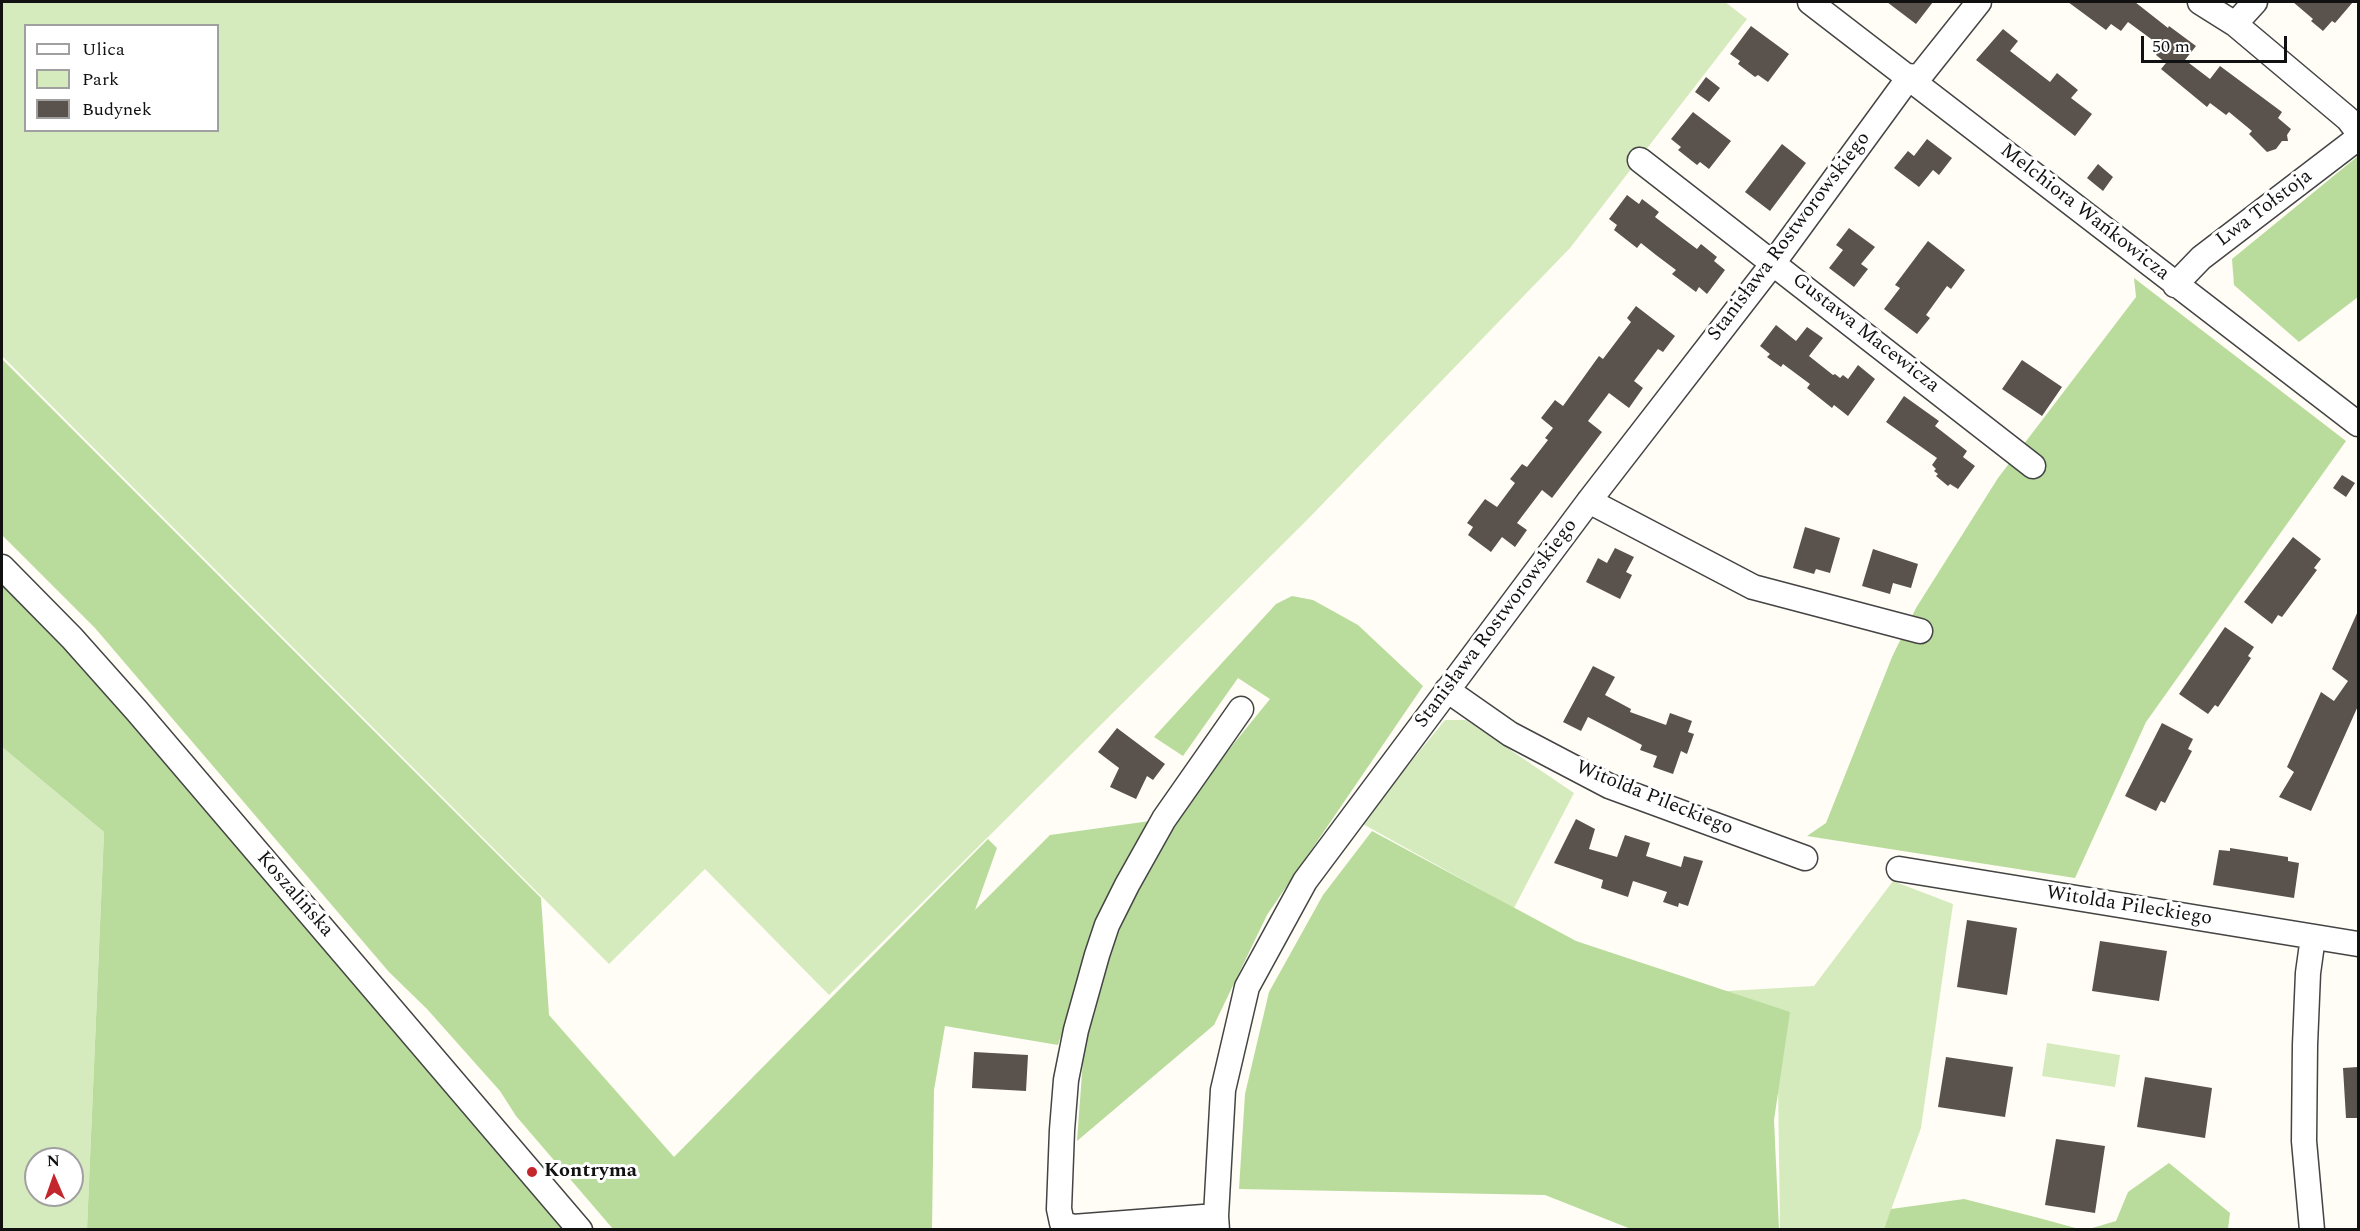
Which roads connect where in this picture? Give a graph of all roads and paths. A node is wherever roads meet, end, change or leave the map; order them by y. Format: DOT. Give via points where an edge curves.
graph roads {
  1 [pos="1810,2"];
  2 [pos="1979,2"];
  3 [pos="2200,2"];
  4 [pos="2255,2"];
  5 [pos="2235,24"];
  6 [pos="1913,79"];
  7 [pos="2358,132"];
  8 [pos="2358,138"];
  9 [pos="1640,160"];
  10 [pos="1774,262"];
  11 [pos="2175,285"];
  12 [pos="2358,424"];
  13 [pos="2033,466"];
  14 [pos="1589,501"];
  15 [pos="2,567"];
  16 [pos="1920,630"];
  17 [pos="1448,690"];
  18 [pos="1242,709"];
  19 [pos="1805,858"];
  20 [pos="1899,869"];
  21 [pos="2313,938"];
  22 [pos="2358,944"];
  23 [pos="1216,1223"];
  24 [pos="580,1230"];
  25 [pos="2312,1230"];
  1 -- 6 [label="street, Melchiora Wańkowicza"];
  2 -- 6 [label="street, Stanisława Rostworowskiego"];
  3 -- 5 [label="street"];
  4 -- 5 [label="street"];
  5 -- 7 [label="street" via="2348,119"];
  6 -- 10 [label="street, Stanisława Rostworowskiego"];
  6 -- 11 [label="street, Melchiora Wańkowicza"];
  8 -- 11 [label="street, Lwa Tołstoja" via="2201,258"];
  9 -- 10 [label="street, Gustawa Macewicza"];
  10 -- 13 [label="street, Gustawa Macewicza"];
  10 -- 14 [label="street, Stanisława Rostworowskiego"];
  11 -- 12 [label="street, Melchiora Wańkowicza"];
  14 -- 16 [label="street" via="1753,587"];
  14 -- 17 [label="street, Stanisława Rostworowskiego"];
  15 -- 24 [label="street, Koszalińska" via="137,711"];
  17 -- 19 [label="street, Witolda Pileckiego" via="1510,734 1610,786"];
  17 -- 23 [label="street, Stanisława Rostworowskiego" via="1305,881 1247,987 1223,1090"];
  18 -- 23 [label="street" via="1164,819 1107,925 1076,1030 1062,1130 1062,1223 1073,1227"];
  20 -- 21 [label="street, Witolda Pileckiego"];
  21 -- 22 [label="street, Witolda Pileckiego"];
  21 -- 25 [label="street" via="2307,983 2304,1141"];
}
